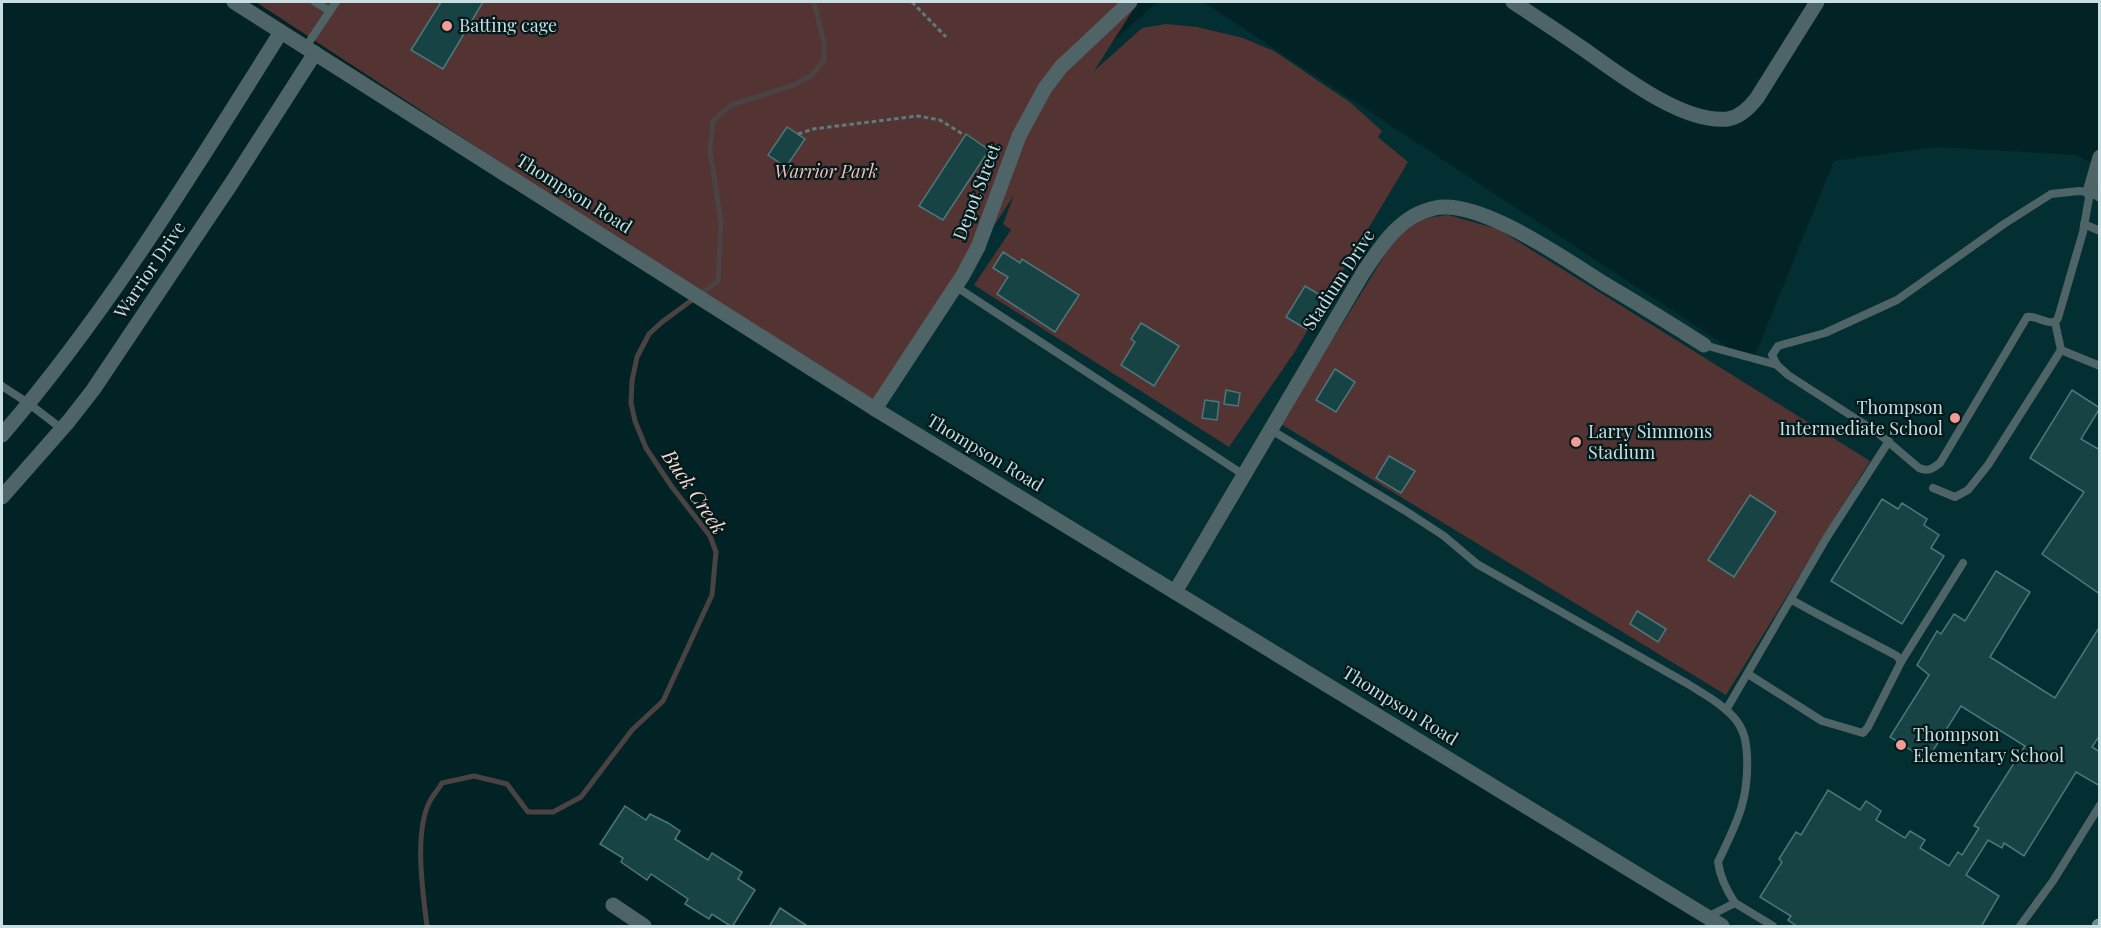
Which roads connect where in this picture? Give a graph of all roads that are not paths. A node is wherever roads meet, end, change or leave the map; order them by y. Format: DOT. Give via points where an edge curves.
graph roads {
  1 [pos="234,2"];
  2 [pos="315,2"];
  3 [pos="336,2"];
  4 [pos="1130,2"];
  5 [pos="1513,2"];
  6 [pos="1817,2"];
  7 [pos="330,11"];
  8 [pos="281,32"];
  9 [pos="310,51"];
  10 [pos="2100,158"];
  11 [pos="2095,195"];
  12 [pos="2084,224"];
  13 [pos="2100,231"];
  14 [pos="955,286"];
  15 [pos="2055,322"];
  16 [pos="1704,345"];
  17 [pos="2061,350"];
  18 [pos="1777,365"];
  19 [pos="2100,366"];
  20 [pos="2,386"];
  21 [pos="28,403"];
  22 [pos="875,409"];
  23 [pos="62,429"];
  24 [pos="1271,430"];
  25 [pos="2,435"];
  26 [pos="1889,441"];
  27 [pos="1244,475"];
  28 [pos="1933,488"];
  29 [pos="2,497"];
  30 [pos="1963,563"];
  31 [pos="1175,592"];
  32 [pos="1792,600"];
  33 [pos="1901,662"];
  34 [pos="1748,674"];
  35 [pos="1726,710"];
  36 [pos="2100,805"];
  37 [pos="1735,903"];
  38 [pos="613,905"];
  39 [pos="1707,917"];
  40 [pos="644,927"];
  41 [pos="1722,927"];
  42 [pos="1773,927"];
  43 [pos="2020,927"];
  1 -- 8 [label="street, Thompson Road"];
  2 -- 7 [label="lane"];
  3 -- 7 [label="lane"];
  4 -- 14 [label="street, Depot Street" via="1061,67 1045,88 1019,136 978,247"];
  5 -- 6 [label="street" via="1676,108 1727,119 1745,111 1757,99"];
  7 -- 9 [label="lane"];
  8 -- 9 [label="street, Thompson Road"];
  8 -- 21 [label="street, Warrior Drive" via="142,248 63,361"];
  9 -- 22 [label="street, Thompson Road"];
  9 -- 23 [label="street, Warrior Drive" via="231,184"];
  10 -- 11 [label="street"];
  11 -- 12 [label="lane"];
  11 -- 18 [label="lane" via="2079,191 2050,194 1897,300 1825,333 1778,345 1772,355"];
  12 -- 13 [label="lane"];
  12 -- 15 [label="lane"];
  14 -- 22 [label="street, Depot Street"];
  14 -- 27 [label="lane"];
  15 -- 17 [label="lane"];
  15 -- 26 [label="lane" via="2027,317 1940,464 1931,470 1919,468"];
  16 -- 18 [label="lane"];
  16 -- 24 [label="street, Stadium Drive" via="1510,228 1460,209 1434,208 1406,220 1377,253"];
  17 -- 19 [label="lane"];
  17 -- 28 [label="lane" via="1968,490 1955,497"];
  18 -- 26 [label="lane"];
  20 -- 21 [label="lane"];
  21 -- 23 [label="lane"];
  21 -- 25 [label="street, Warrior Drive"];
  22 -- 31 [label="street, Thompson Road"];
  23 -- 29 [label="street, Warrior Drive"];
  24 -- 27 [label="street, Stadium Drive"];
  24 -- 35 [label="lane" via="1414,516 1477,564 1688,684"];
  26 -- 32 [label="lane" via="1844,509"];
  27 -- 31 [label="street, Stadium Drive"];
  30 -- 33 [label="lane"];
  31 -- 39 [label="street, Thompson Road"];
  32 -- 33 [label="lane" via="1880,646"];
  32 -- 34 [label="lane"];
  33 -- 34 [label="lane" via="1863,733 1822,721"];
  34 -- 35 [label="lane"];
  35 -- 37 [label="lane" via="1746,736 1748,780 1741,813 1718,862 1727,892"];
  36 -- 43 [label="lane"];
  37 -- 39 [label="lane"];
  37 -- 42 [label="lane"];
  38 -- 40 [label="street"];
  39 -- 41 [label="street, Thompson Road"];
}
